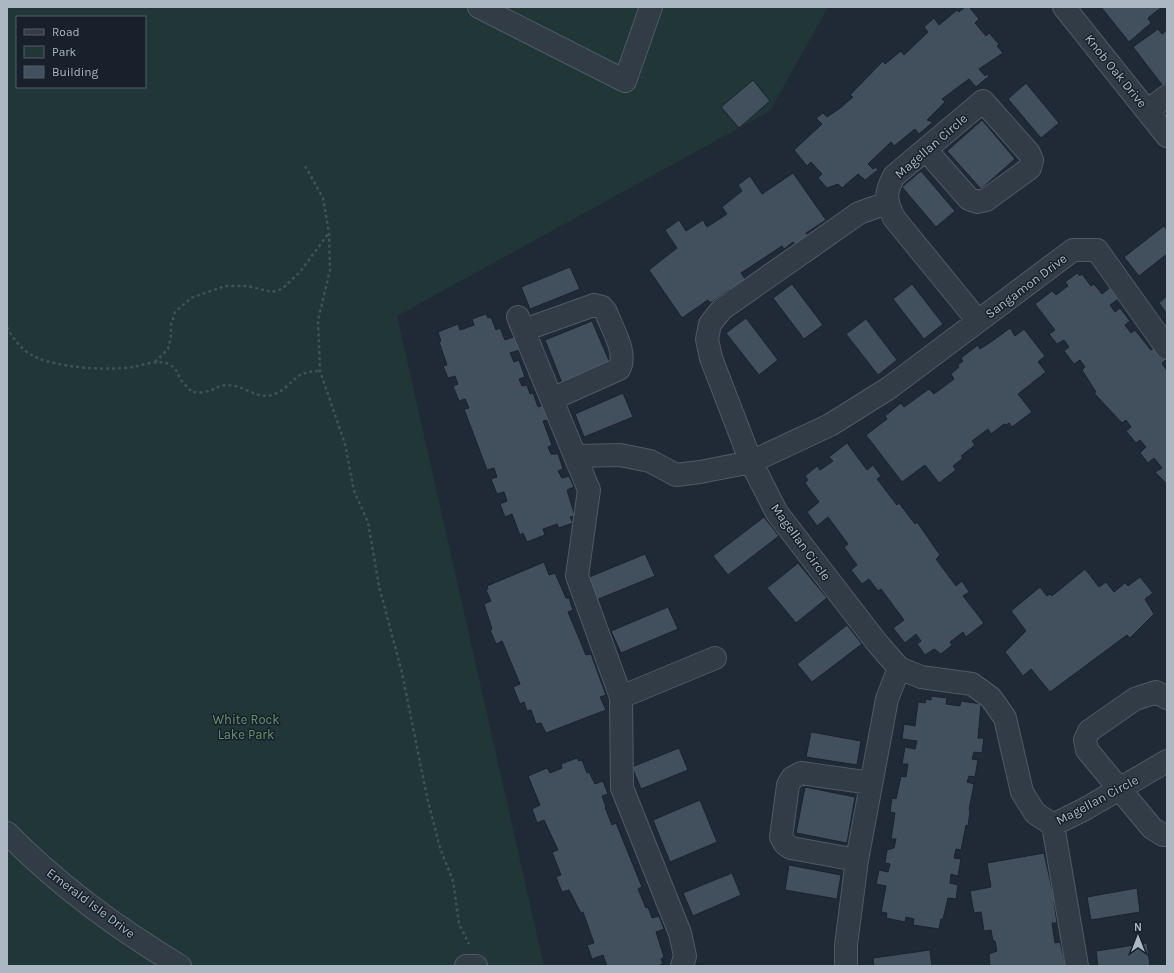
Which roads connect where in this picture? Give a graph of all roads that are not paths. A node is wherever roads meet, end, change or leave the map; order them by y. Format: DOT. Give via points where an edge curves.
graph roads {
  1 [pos="478,7"];
  2 [pos="651,7"];
  3 [pos="1064,7"];
  4 [pos="1167,96"];
  5 [pos="1147,111"];
  6 [pos="1167,136"];
  7 [pos="926,150"];
  8 [pos="887,202"];
  9 [pos="978,321"];
  10 [pos="1167,348"];
  11 [pos="552,399"];
  12 [pos="575,456"];
  13 [pos="751,462"];
  14 [pos="715,658"];
  15 [pos="899,668"];
  16 [pos="621,697"];
  17 [pos="1167,698"];
  18 [pos="1167,761"];
  19 [pos="871,783"];
  20 [pos="1119,789"];
  21 [pos="1053,825"];
  22 [pos="7,833"];
  23 [pos="1167,835"];
  24 [pos="857,860"];
  25 [pos="180,966"];
  26 [pos="682,966"];
  27 [pos="846,966"];
  28 [pos="1077,966"];
  1 -- 2 [label="street" via="625,81"];
  3 -- 5 [label="street, Knob Oak Drive"];
  4 -- 5 [label="street"];
  5 -- 6 [label="street, Knob Oak Drive"];
  7 -- 7 [label="street, Magellan Circle" via="983,101 1029,153 1032,160 1030,168 986,200 977,202 969,199"];
  7 -- 8 [label="street, Magellan Circle" via="894,176 889,185"];
  8 -- 9 [label="street" via="894,218"];
  8 -- 13 [label="street, Magellan Circle" via="859,213 722,309 710,324 706,338 711,358"];
  9 -- 10 [label="street, Sangamon Drive" via="1073,250 1097,250"];
  9 -- 13 [label="street" via="889,388 837,421"];
  11 -- 11 [label="street" via="521,323 594,305 602,307 623,362 619,369"];
  11 -- 12 [label="street"];
  12 -- 13 [label="street" via="620,455 650,461 676,474"];
  12 -- 16 [label="street" via="589,490 577,576"];
  13 -- 15 [label="street, Magellan Circle" via="777,513"];
  14 -- 16 [label="street"];
  15 -- 19 [label="street" via="887,699"];
  15 -- 21 [label="street, Magellan Circle" via="921,677 972,684 991,698 1005,718 1022,792 1035,813"];
  16 -- 26 [label="street" via="622,788 680,933 685,956"];
  17 -- 20 [label="street" via="1156,692 1135,699 1088,731 1085,740 1087,750"];
  18 -- 20 [label="street, Magellan Circle"];
  19 -- 24 [label="street"];
  19 -- 24 [label="street" via="801,773 792,778 788,785 781,837 784,844 791,848"];
  20 -- 21 [label="street, Magellan Circle"];
  20 -- 23 [label="street" via="1152,828"];
  21 -- 28 [label="street"];
  22 -- 25 [label="street, Emerald Isle Drive" via="86,903"];
  24 -- 27 [label="street" via="846,945"];
}
